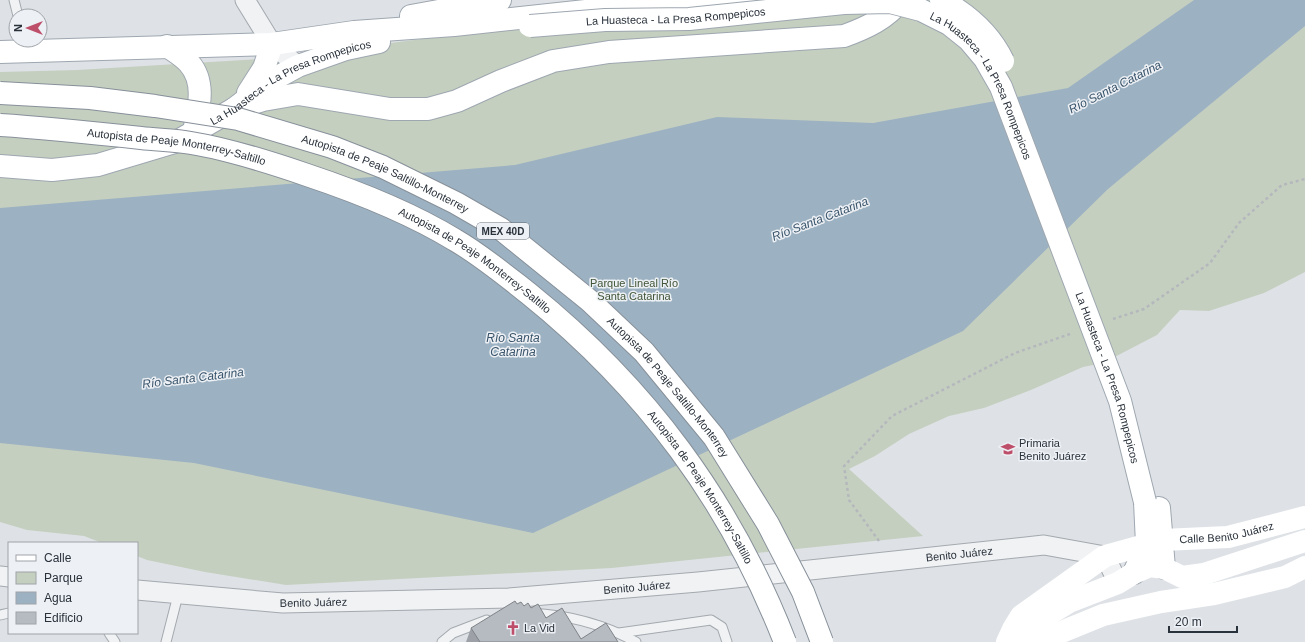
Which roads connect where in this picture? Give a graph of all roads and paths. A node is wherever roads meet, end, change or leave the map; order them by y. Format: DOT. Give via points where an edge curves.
graph roads {
  1 [pos="245,0"];
  2 [pos="500,0"];
  3 [pos="769,0"];
  4 [pos="900,0"];
  5 [pos="941,0"];
  6 [pos="530,22"];
  7 [pos="354,32"];
  8 [pos="272,44"];
  9 [pos="48,46"];
  10 [pos="167,46"];
  11 [pos="18,48"];
  12 [pos="0,52"];
  13 [pos="298,66"];
  14 [pos="0,93"];
  15 [pos="234,109"];
  16 [pos="0,125"];
  17 [pos="194,132"];
  18 [pos="0,166"];
  19 [pos="1305,180"];
  20 [pos="1108,321"];
  21 [pos="1072,333"];
  22 [pos="1152,502"];
  23 [pos="1305,517"];
  24 [pos="1305,541"];
  25 [pos="1155,542"];
  26 [pos="1105,556"];
  27 [pos="894,561"];
  28 [pos="1305,567"];
  29 [pos="1164,568"];
  30 [pos="1126,578"];
  31 [pos="138,590"];
  32 [pos="178,595"];
  33 [pos="525,613"];
  34 [pos="494,618"];
  35 [pos="619,633"];
  36 [pos="166,642"];
  37 [pos="442,642"];
  38 [pos="636,642"];
  39 [pos="727,642"];
  40 [pos="785,642"];
  41 [pos="822,642"];
  42 [pos="1007,642"];
  43 [pos="1016,642"];
  44 [pos="1037,642"];
  1 -- 8 [label="street"];
  2 -- 7 [label="main road" via="385,21"];
  3 -- 6 [label="main road, La Huasteca - La Presa Rompepicos" via="604,9"];
  4 -- 15 [label="main road" via="894,9 880,20 844,36 609,52 553,61 457,101 428,109 390,109 298,94 263,100"];
  5 -- 22 [label="main road, La Huasteca - La Presa Rompepicos, bridge" via="956,8 981,28 999,53 1012,80 1130,396"];
  6 -- 7 [label="main road, La Huasteca - La Presa Rompepicos"];
  6 -- 13 [label="main road, La Huasteca - La Presa Rompepicos" via="380,42 346,49"];
  6 -- 22 [label="main road, La Huasteca - La Presa Rompepicos, bridge" via="689,19 844,3 890,2 921,10 949,24 969,40 985,59 1001,87 1120,401"];
  7 -- 8 [label="main road, La Huasteca - La Presa Rompepicos"];
  8 -- 10 [label="main road, La Huasteca - La Presa Rompepicos"];
  8 -- 13 [label="street"];
  8 -- 15 [label="main road" via="264,68"];
  9 -- 10 [label="main road, La Huasteca - La Presa Rompepicos"];
  10 -- 17 [label="main road" via="188,62 196,72 200,84 200,104"];
  11 -- 12 [label="main road, La Huasteca - La Presa Rompepicos"];
  13 -- 15 [label="main road, La Huasteca - La Presa Rompepicos" via="272,80"];
  14 -- 41 [label="main road, Autopista de Peaje Saltillo-Monterrey / MEX 40D, bridge" via="90,98 238,119 332,147 383,167 456,203 501,230 590,301 644,352 714,437 768,524 803,592"];
  15 -- 17 [label="main road, La Huasteca - La Presa Rompepicos"];
  16 -- 40 [label="main road, Autopista de Peaje Monterrey-Saltillo / MEX 40D, bridge" via="192,143 248,157 337,185 409,215 456,240 550,311 604,360 677,444 720,508 767,599"];
  17 -- 18 [label="main road, La Huasteca - La Presa Rompepicos" via="178,141 98,165 52,170"];
  19 -- 20 [label="path" via="1282,185 1239,223 1210,263 1144,309"];
  21 -- 27 [label="path" via="1015,353 892,416 844,466 849,500"];
  22 -- 25 [label="main road"];
  23 -- 25 [label="main road, Calle Benito Juárez" via="1228,537"];
  24 -- 29 [label="main road" via="1204,574 1182,577"];
  25 -- 26 [label="main road, Calle Benito Juárez"];
  25 -- 29 [label="main road"];
  25 -- 30 [label="main road"];
  26 -- 27 [label="street, Benito Juárez" via="1044,545"];
  26 -- 30 [label="street"];
  26 -- 42 [label="main road, Calle Benito Juárez" via="1022,616"];
  27 -- 32 [label="street, Benito Juárez" via="698,582 509,598 283,603"];
  28 -- 44 [label="main road" via="1285,577 1257,584 1103,615"];
  29 -- 30 [label="main road" via="1150,566"];
  30 -- 43 [label="main road" via="1069,602 1038,621"];
  31 -- 32 [label="street, Benito Juárez"];
  32 -- 36 [label="lane"];
  33 -- 35 [label="lane" via="588,621"];
  34 -- 37 [label="lane" via="453,633"];
  35 -- 38 [label="lane"];
  35 -- 39 [label="lane" via="711,620 722,627"];
}
